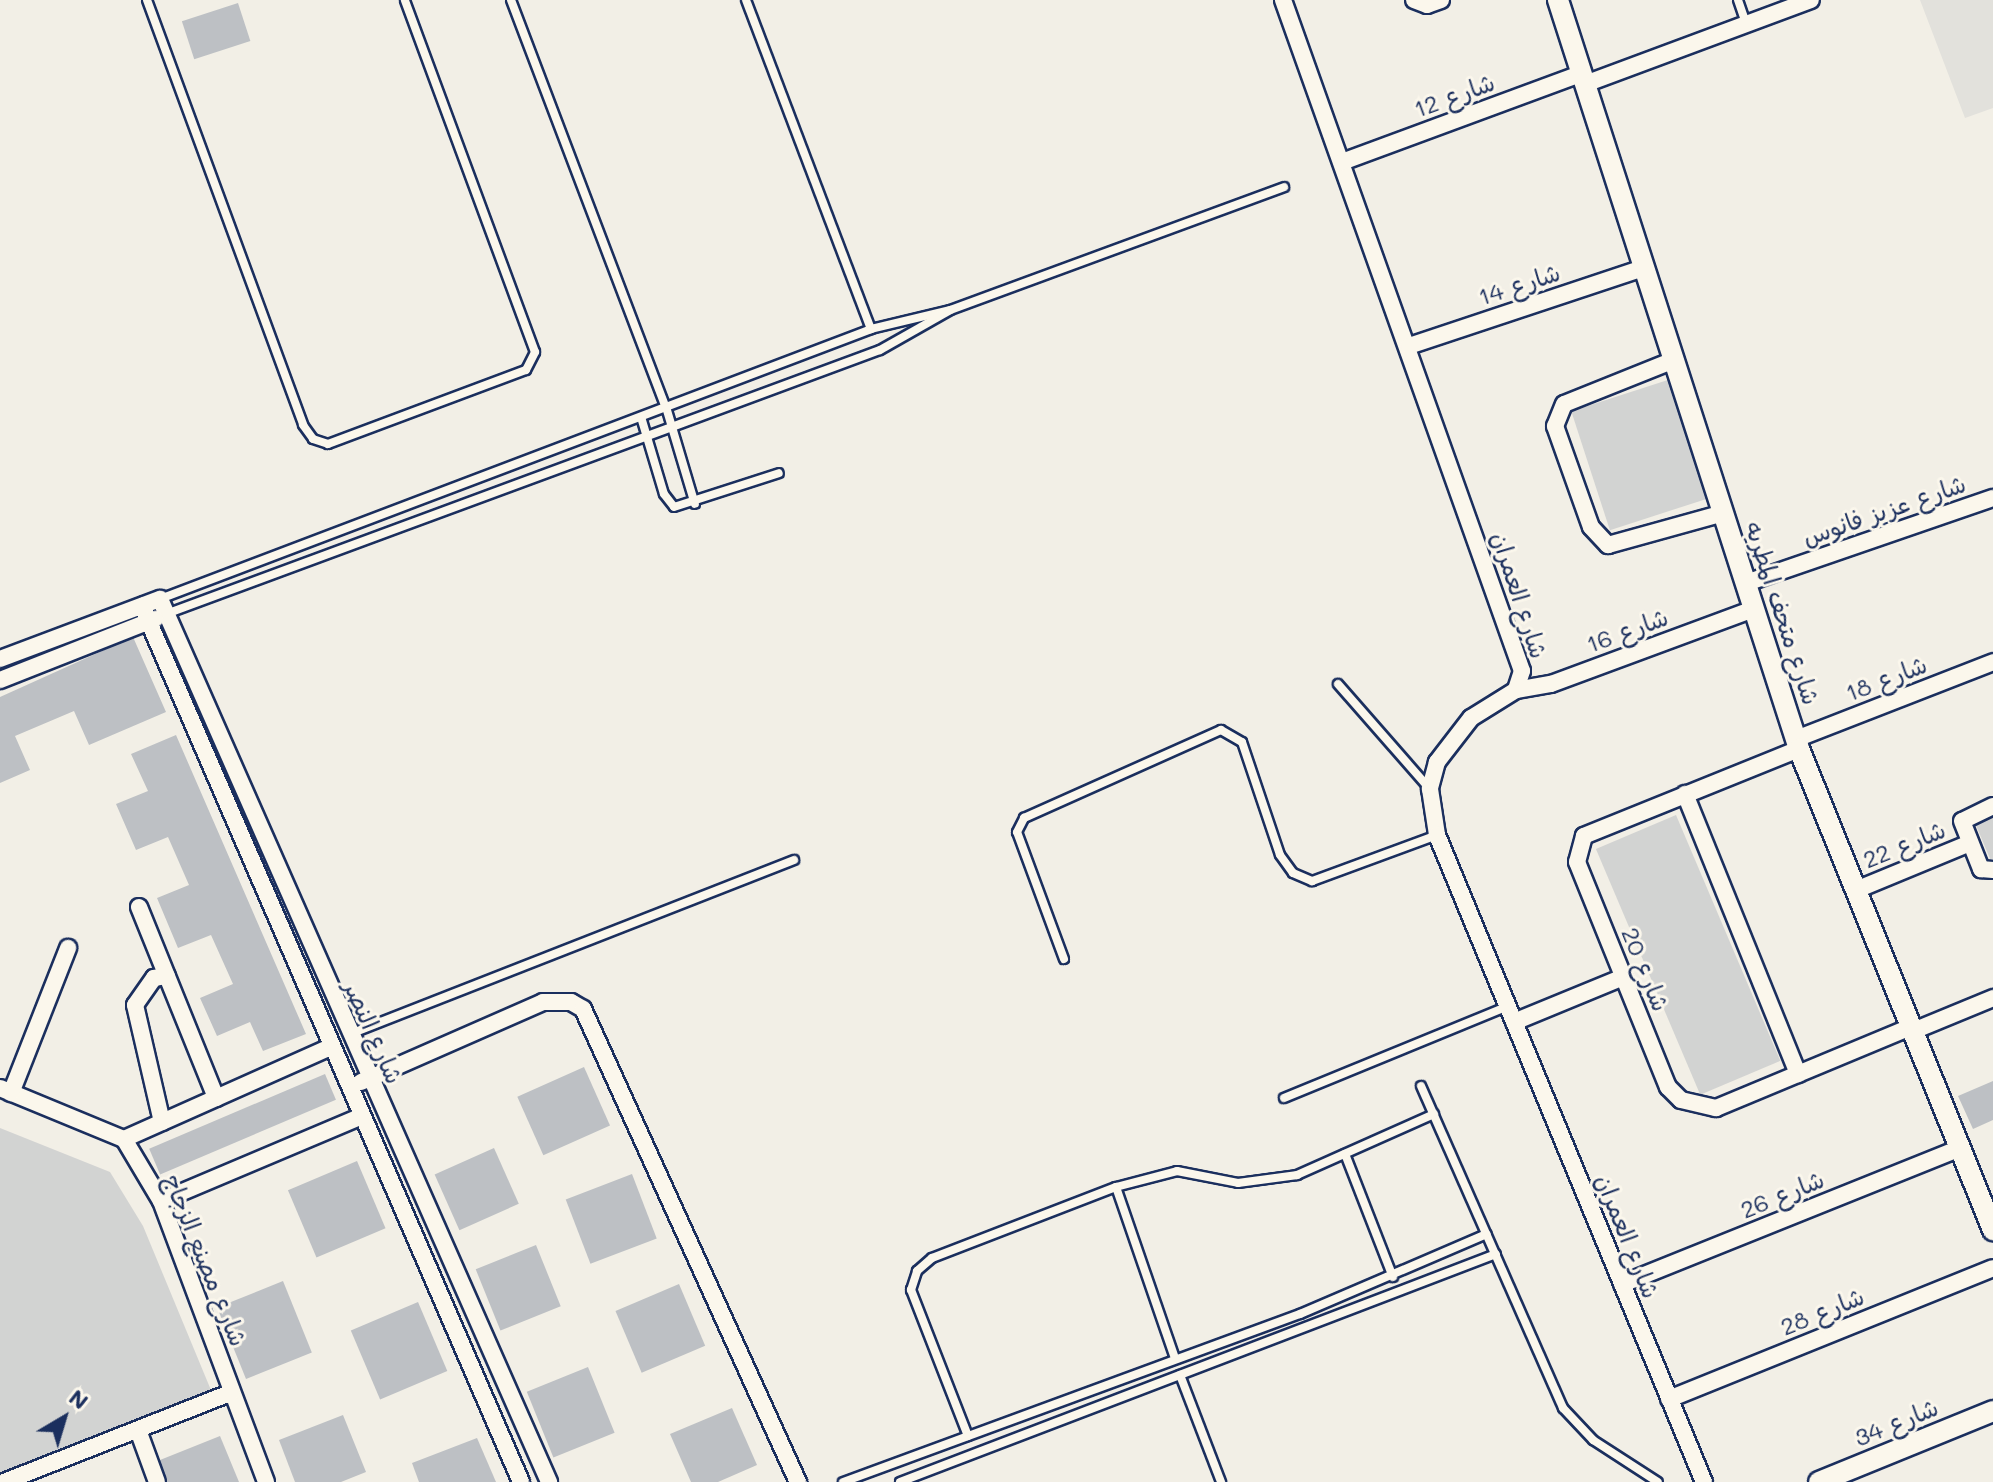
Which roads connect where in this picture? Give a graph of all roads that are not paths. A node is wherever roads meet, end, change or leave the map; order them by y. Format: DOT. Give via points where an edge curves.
graph roads {
  1 [pos="147,0"];
  2 [pos="405,0"];
  3 [pos="511,0"];
  4 [pos="746,0"];
  5 [pos="1283,0"];
  6 [pos="1414,0"];
  7 [pos="1441,0"];
  8 [pos="1558,0"];
  9 [pos="1738,0"];
  10 [pos="1811,0"];
  11 [pos="1747,24"];
  12 [pos="1583,79"];
  13 [pos="1342,162"];
  14 [pos="1284,187"];
  15 [pos="1644,268"];
  16 [pos="950,310"];
  17 [pos="871,329"];
  18 [pos="1409,346"];
  19 [pos="1674,360"];
  20 [pos="666,407"];
  21 [pos="641,417"];
  22 [pos="672,429"];
  23 [pos="647,438"];
  24 [pos="779,473"];
  25 [pos="1993,498"];
  26 [pos="695,504"];
  27 [pos="1723,513"];
  28 [pos="1746,583"];
  29 [pos="163,607"];
  30 [pos="1754,609"];
  31 [pos="145,614"];
  32 [pos="0,659"];
  33 [pos="1993,662"];
  34 [pos="0,680"];
  35 [pos="1338,684"];
  36 [pos="1516,690"];
  37 [pos="1798,744"];
  38 [pos="1430,789"];
  39 [pos="1685,794"];
  40 [pos="1993,806"];
  41 [pos="1437,835"];
  42 [pos="1970,843"];
  43 [pos="794,860"];
  44 [pos="1993,870"];
  45 [pos="1856,890"];
  46 [pos="139,907"];
  47 [pos="68,948"];
  48 [pos="1064,959"];
  49 [pos="167,976"];
  50 [pos="1623,977"];
  51 [pos="1993,998"];
  52 [pos="1511,1014"];
  53 [pos="1912,1029"];
  54 [pos="349,1035"];
  55 [pos="331,1047"];
  56 [pos="1798,1074"];
  57 [pos="368,1078"];
  58 [pos="1421,1086"];
  59 [pos="348,1087"];
  60 [pos="6,1090"];
  61 [pos="216,1098"];
  62 [pos="1284,1098"];
  63 [pos="1434,1114"];
  64 [pos="362,1116"];
  65 [pos="162,1122"];
  66 [pos="124,1139"];
  67 [pos="1960,1148"];
  68 [pos="1345,1154"];
  69 [pos="1116,1187"];
  70 [pos="161,1201"];
  71 [pos="1993,1230"];
  72 [pos="1487,1234"];
  73 [pos="1496,1254"];
  74 [pos="1993,1268"];
  75 [pos="1393,1277"];
  76 [pos="1622,1284"];
  77 [pos="1175,1358"];
  78 [pos="1180,1375"];
  79 [pos="232,1392"];
  80 [pos="1669,1399"];
  81 [pos="1993,1411"];
  82 [pos="138,1430"];
  83 [pos="968,1436"];
  84 [pos="4,1482"];
  85 [pos="157,1482"];
  86 [pos="266,1482"];
  87 [pos="521,1482"];
  88 [pos="549,1482"];
  89 [pos="798,1482"];
  90 [pos="843,1482"];
  91 [pos="900,1482"];
  92 [pos="1221,1482"];
  93 [pos="1658,1482"];
  94 [pos="1704,1482"];
  95 [pos="1819,1482"];
  1 -- 2 [label="lane" via="303,425 313,439 328,444 526,370 535,352"];
  3 -- 20 [label="lane"];
  4 -- 17 [label="lane"];
  5 -- 13 [label="street, شارع العمران"];
  6 -- 7 [label="street" via="1427,5"];
  8 -- 12 [label="street, شارع متحف المطريه"];
  9 -- 11 [label="lane"];
  10 -- 11 [label="street, شارع 12"];
  11 -- 12 [label="street, شارع 12"];
  12 -- 13 [label="street, شارع 12"];
  12 -- 15 [label="street, شارع متحف المطريه"];
  13 -- 18 [label="street, شارع العمران"];
  14 -- 16 [label="lane"];
  15 -- 18 [label="street, شارع 14"];
  15 -- 19 [label="street, شارع متحف المطريه"];
  16 -- 17 [label="lane"];
  16 -- 22 [label="lane" via="880,350"];
  17 -- 20 [label="lane"];
  18 -- 36 [label="street, شارع العمران" via="1517,652 1522,671"];
  19 -- 27 [label="street, شارع متحف المطريه"];
  19 -- 27 [label="street" via="1564,404 1555,426 1591,527 1608,545"];
  20 -- 21 [label="lane"];
  20 -- 22 [label="lane"];
  21 -- 23 [label="lane"];
  21 -- 29 [label="lane"];
  22 -- 23 [label="lane"];
  22 -- 26 [label="lane"];
  23 -- 26 [label="lane" via="667,502 682,508"];
  23 -- 29 [label="lane"];
  24 -- 26 [label="lane"];
  25 -- 28 [label="street, شارع عزيز فانوس"];
  27 -- 28 [label="street, شارع متحف المطريه"];
  28 -- 30 [label="street, شارع متحف المطريه"];
  29 -- 31 [label="street"];
  29 -- 54 [label="street, شارع النصر"];
  30 -- 36 [label="street, شارع 16" via="1551,684"];
  30 -- 37 [label="street, شارع متحف المطريه"];
  31 -- 32 [label="street"];
  31 -- 34 [label="street"];
  31 -- 55 [label="street, شارع النصر"];
  33 -- 37 [label="street, شارع 18"];
  35 -- 38 [label="lane"];
  36 -- 38 [label="street, شارع العمران" via="1451,737"];
  37 -- 39 [label="street, شارع 20"];
  37 -- 45 [label="street, شارع متحف المطريه"];
  38 -- 41 [label="street, شارع العمران"];
  39 -- 50 [label="street, شارع 20" via="1584,836 1577,848 1577,862"];
  39 -- 56 [label="street"];
  40 -- 42 [label="street, شارع 22" via="1963,818"];
  41 -- 48 [label="lane" via="1312,881 1293,873 1280,855 1242,742 1221,730 1024,818 1017,832"];
  41 -- 52 [label="street, شارع العمران"];
  42 -- 44 [label="street, شارع 22" via="1983,871"];
  42 -- 45 [label="street, شارع 22"];
  43 -- 54 [label="lane"];
  45 -- 53 [label="street, شارع متحف المطريه"];
  46 -- 49 [label="street"];
  47 -- 60 [label="street"];
  49 -- 61 [label="street"];
  49 -- 65 [label="street" via="154,978 135,1005"];
  50 -- 52 [label="street"];
  50 -- 56 [label="street, شارع 20" via="1668,1087 1681,1100 1716,1108"];
  51 -- 53 [label="street, شارع 20"];
  52 -- 62 [label="lane"];
  52 -- 76 [label="street, شارع العمران"];
  53 -- 56 [label="street, شارع 20"];
  53 -- 67 [label="street, شارع متحف المطريه"];
  54 -- 57 [label="street, شارع النصر"];
  55 -- 59 [label="street, شارع النصر"];
  55 -- 61 [label="street"];
  57 -- 59 [label="street"];
  57 -- 88 [label="street, شارع النصر"];
  57 -- 89 [label="street" via="543,1002 571,1002 583,1009"];
  58 -- 63 [label="lane"];
  59 -- 64 [label="street, شارع النصر"];
  60 -- 66 [label="street"];
  61 -- 65 [label="street"];
  63 -- 68 [label="lane"];
  63 -- 72 [label="lane"];
  64 -- 70 [label="street"];
  64 -- 87 [label="street, شارع النصر"];
  65 -- 66 [label="street"];
  66 -- 70 [label="street, شارع مصنع الزجاج"];
  67 -- 71 [label="street, شارع متحف المطريه"];
  67 -- 76 [label="street, شارع 26"];
  68 -- 69 [label="lane" via="1297,1175 1238,1183 1177,1171"];
  68 -- 75 [label="lane"];
  69 -- 77 [label="lane"];
  69 -- 83 [label="lane" via="932,1258 917,1271 911,1290"];
  70 -- 79 [label="street, شارع مصنع الزجاج"];
  72 -- 73 [label="lane"];
  72 -- 75 [label="lane"];
  73 -- 78 [label="lane"];
  73 -- 93 [label="lane" via="1563,1408 1593,1440"];
  74 -- 80 [label="street, شارع 28"];
  75 -- 77 [label="lane"];
  76 -- 80 [label="street, شارع العمران"];
  77 -- 83 [label="lane"];
  78 -- 91 [label="lane"];
  78 -- 92 [label="lane"];
  79 -- 82 [label="street"];
  79 -- 86 [label="street, شارع مصنع الزجاج"];
  80 -- 94 [label="street, شارع العمران"];
  81 -- 95 [label="street, شارع 34"];
  82 -- 84 [label="street"];
  82 -- 85 [label="street"];
  83 -- 90 [label="lane"];
}
